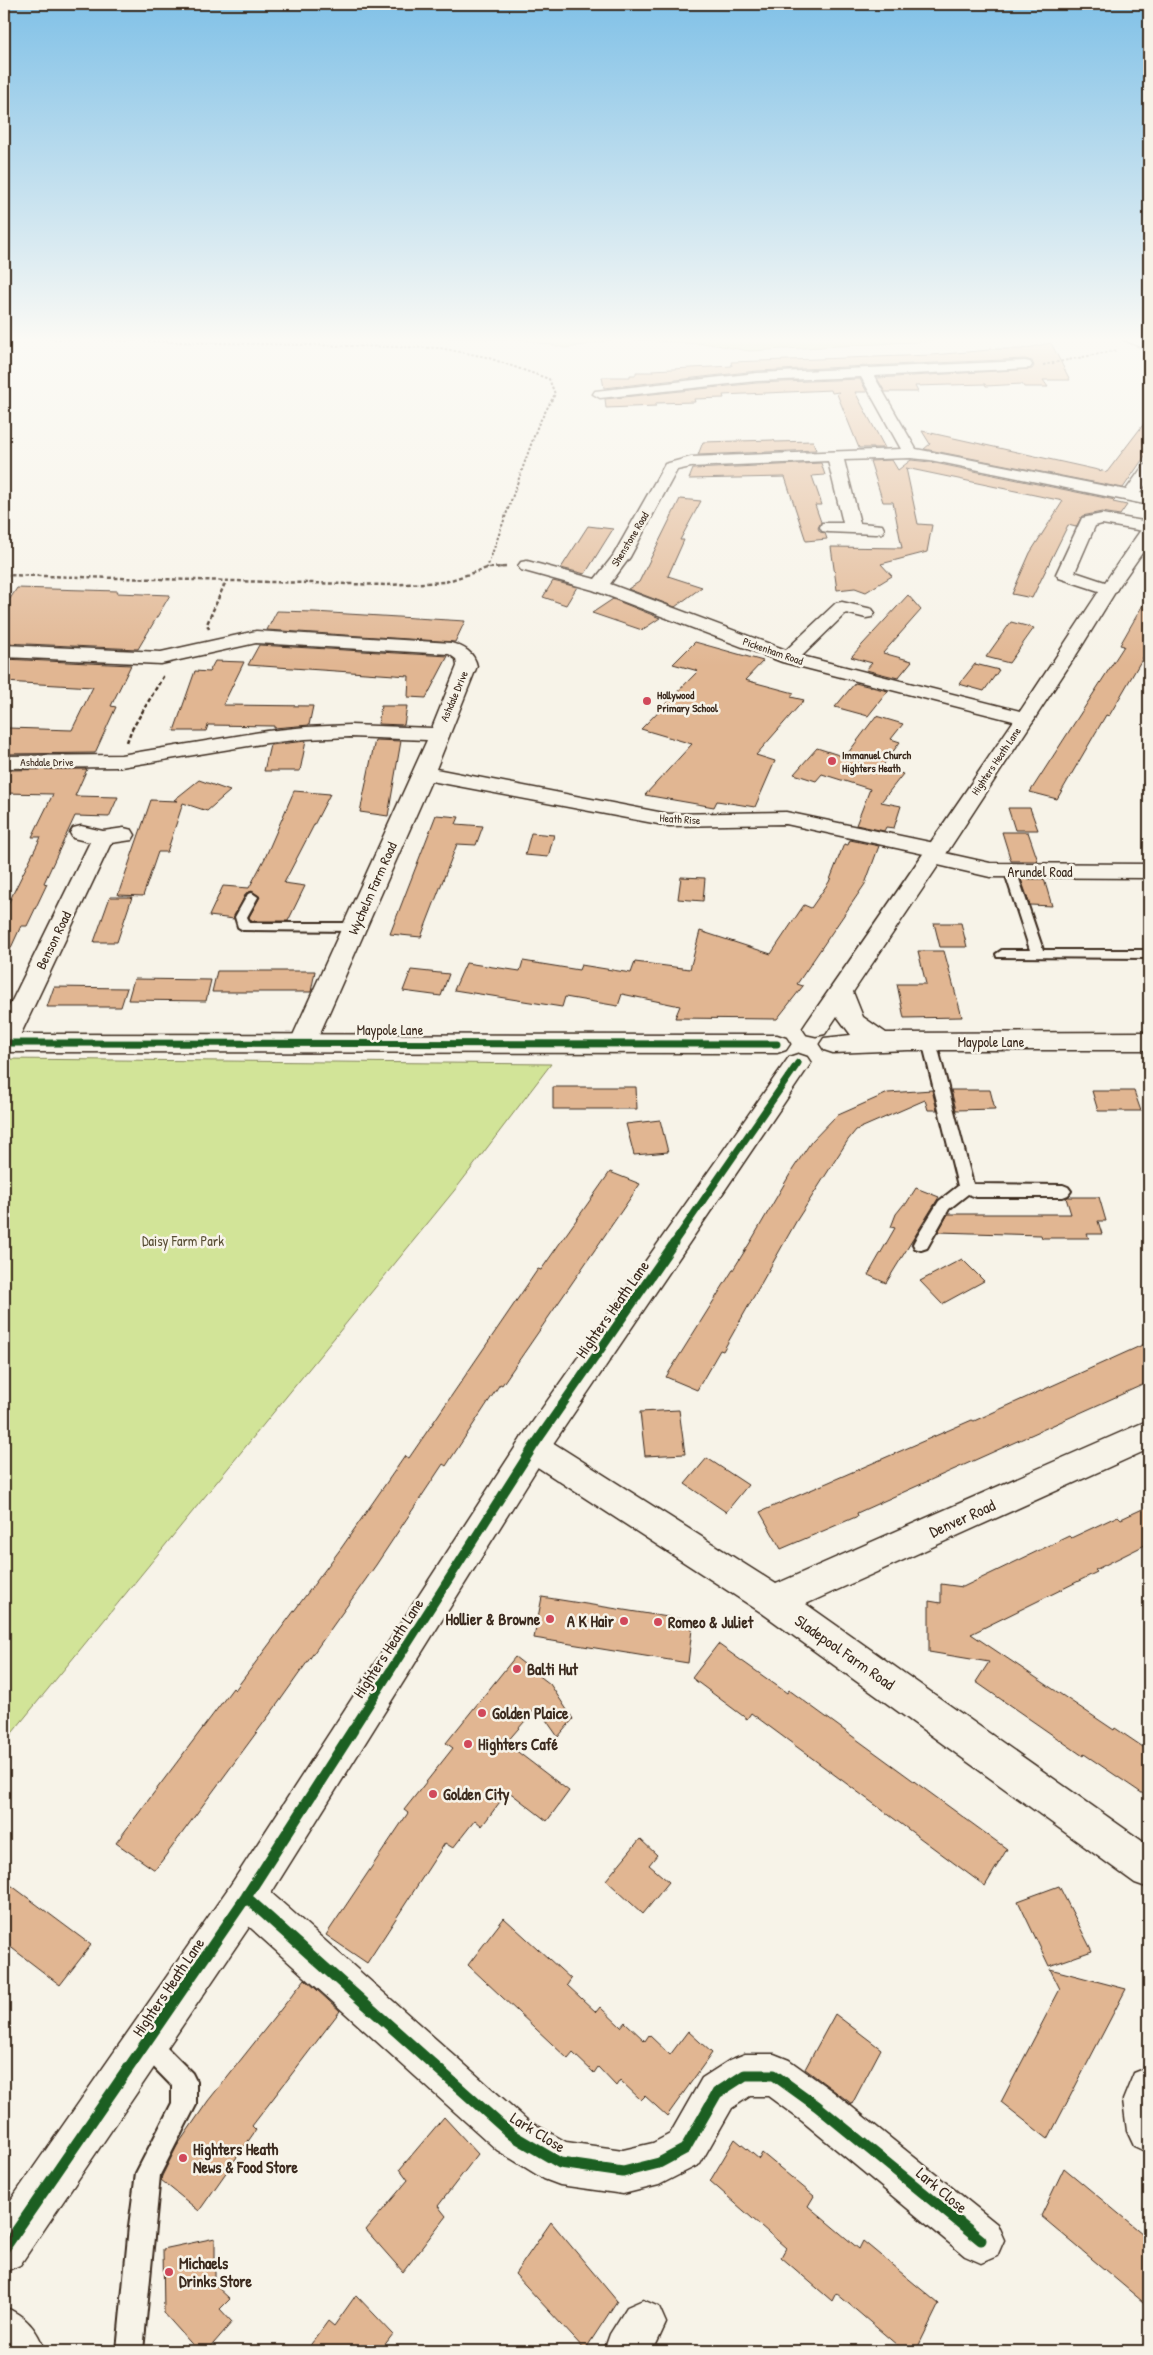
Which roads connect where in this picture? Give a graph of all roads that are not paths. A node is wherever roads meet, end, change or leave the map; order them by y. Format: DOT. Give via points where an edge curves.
graph roads {
  1 [pos="908,447"];
  2 [pos="911,453"];
  3 [pos="834,457"];
  4 [pos="1149,469"];
  5 [pos="1130,496"];
  6 [pos="1149,500"];
  7 [pos="828,527"];
  8 [pos="853,528"];
  9 [pos="876,528"];
  10 [pos="1149,529"];
  11 [pos="527,566"];
  12 [pos="599,586"];
  13 [pos="1108,589"];
  14 [pos="866,613"];
  15 [pos="4,651"];
  16 [pos="789,658"];
  17 [pos="1024,718"];
  18 [pos="438,734"];
  19 [pos="4,762"];
  20 [pos="424,773"];
  21 [pos="103,835"];
  22 [pos="935,854"];
  23 [pos="1010,870"];
  24 [pos="1149,871"];
  25 [pos="252,898"];
  26 [pos="355,927"];
  27 [pos="1002,954"];
  28 [pos="1038,954"];
  29 [pos="1149,954"];
  30 [pos="841,991"];
  31 [pos="824,1036"];
  32 [pos="928,1041"];
  33 [pos="1149,1041"];
  34 [pos="4,1042"];
  35 [pos="304,1042"];
  36 [pos="882,1042"];
  37 [pos="787,1053"];
  38 [pos="966,1188"];
  39 [pos="1063,1191"];
  40 [pos="920,1244"];
  41 [pos="1149,1434"];
  42 [pos="533,1447"];
  43 [pos="774,1602"];
  44 [pos="1149,1869"];
  45 [pos="246,1897"];
  46 [pos="146,2043"];
  47 [pos="1149,2088"];
  48 [pos="1149,2130"];
  49 [pos="982,2240"];
  50 [pos="4,2249"];
  51 [pos="4,2330"];
  52 [pos="22,2351"];
  53 [pos="130,2351"];
  1 -- 2 [label="street"];
  2 -- 3 [label="street, Shenstone Road"];
  2 -- 5 [label="street, Shenstone Road"];
  3 -- 8 [label="street"];
  3 -- 12 [label="street, Shenstone Road" via="691,462 671,467 621,558"];
  4 -- 5 [label="street"];
  5 -- 6 [label="street, Shenstone Road"];
  7 -- 8 [label="street"];
  8 -- 9 [label="street"];
  10 -- 13 [label="street, Highters Heath Lane"];
  10 -- 13 [label="street" via="1102,519 1088,522 1065,574"];
  11 -- 12 [label="street, Pickenham Road"];
  12 -- 16 [label="street, Pickenham Road"];
  13 -- 17 [label="street, Highters Heath Lane"];
  14 -- 16 [label="street" via="842,607"];
  15 -- 18 [label="street, Ashdale Drive" via="143,659 176,656 256,636 460,651 467,666"];
  16 -- 17 [label="street, Pickenham Road"];
  17 -- 22 [label="street, Highters Heath Lane"];
  18 -- 19 [label="street, Ashdale Drive" via="350,731 267,736 121,762"];
  18 -- 20 [label="street, Wychelm Farm Road"];
  20 -- 22 [label="street, Heath Rise" via="669,820 786,818"];
  20 -- 26 [label="street, Wychelm Farm Road"];
  21 -- 34 [label="street, Benson Road"];
  22 -- 23 [label="street, Arundel Road" via="990,870"];
  22 -- 30 [label="street, Highters Heath Lane"];
  23 -- 24 [label="street, Arundel Road"];
  23 -- 28 [label="lane"];
  25 -- 26 [label="lane" via="241,917 242,924 248,927"];
  26 -- 35 [label="street, Wychelm Farm Road"];
  27 -- 28 [label="lane"];
  28 -- 29 [label="lane"];
  30 -- 31 [label="street, Highters Heath Lane"];
  30 -- 36 [label="street" via="846,1013 865,1033"];
  31 -- 36 [label="street, Maypole Lane"];
  31 -- 37 [label="street, Maypole Lane" via="833,1050 824,1060 816,1063"];
  31 -- 37 [label="street, Highters Heath Lane" via="806,1026 789,1028 778,1037"];
  32 -- 33 [label="street, Maypole Lane"];
  32 -- 36 [label="street, Maypole Lane"];
  32 -- 38 [label="lane"];
  34 -- 35 [label="street, Maypole Lane"];
  35 -- 37 [label="street, Maypole Lane"];
  37 -- 42 [label="street, Highters Heath Lane"];
  38 -- 39 [label="lane" via="976,1191"];
  38 -- 40 [label="lane" via="944,1205"];
  41 -- 43 [label="street, Denver Road"];
  42 -- 43 [label="street, Sladepool Farm Road"];
  42 -- 45 [label="street, Highters Heath Lane"];
  43 -- 44 [label="street, Sladepool Farm Road"];
  45 -- 46 [label="street, Highters Heath Lane"];
  45 -- 49 [label="street, Lark Close" via="512,2135 560,2164 623,2172 659,2164 685,2149 717,2093 745,2075 774,2075"];
  46 -- 50 [label="street, Highters Heath Lane"];
  46 -- 53 [label="lane" via="184,2081 184,2105 148,2173"];
  47 -- 48 [label="street" via="1144,2100"];
  51 -- 52 [label="street"];
}
